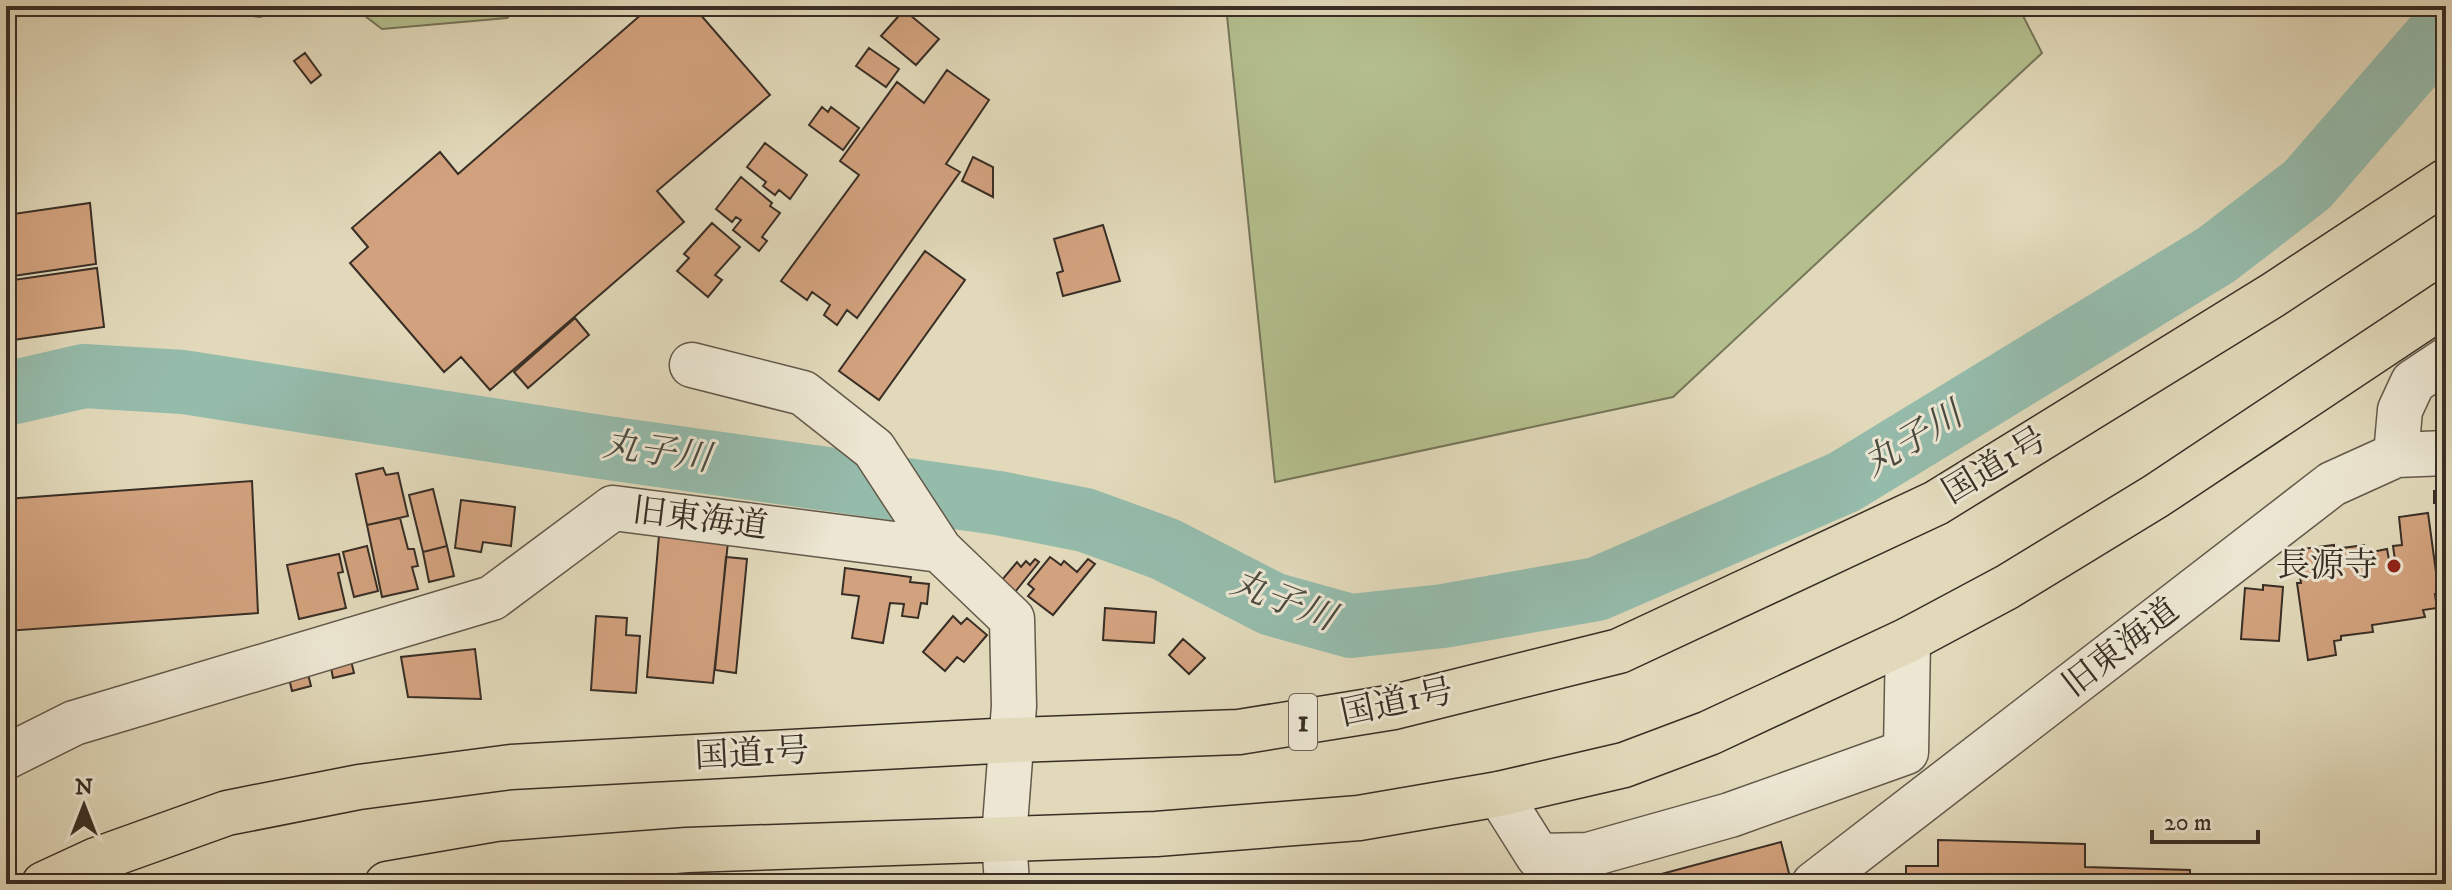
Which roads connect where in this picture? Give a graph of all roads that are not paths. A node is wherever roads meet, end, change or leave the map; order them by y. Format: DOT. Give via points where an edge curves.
graph roads {
  1 [pos="2446,181"];
  2 [pos="2446,303"];
  3 [pos="2446,360"];
  4 [pos="692,365"];
  5 [pos="2446,453"];
  6 [pos="2396,455"];
  7 [pos="933,540"];
  8 [pos="1908,640"];
  9 [pos="1013,740"];
  10 [pos="6,757"];
  11 [pos="1499,794"];
  12 [pos="1004,838"];
  13 [pos="44,884"];
  14 [pos="387,884"];
  15 [pos="1007,884"];
  16 [pos="1814,884"];
  1 -- 9 [label="highway, 国道1号 / 1" via="2273,295 1936,503 1619,651 1394,707 1239,732"];
  2 -- 8 [label="highway" via="2156,496"];
  3 -- 6 [label="street" via="2413,382 2400,410"];
  4 -- 7 [label="street" via="803,393 874,449"];
  5 -- 6 [label="street, 旧東海道"];
  6 -- 16 [label="street, 旧東海道" via="2332,484"];
  7 -- 9 [label="street" via="1012,619"];
  7 -- 10 [label="street, 旧東海道" via="613,508 492,598 74,723"];
  8 -- 11 [label="highway" via="1709,733 1624,765"];
  8 -- 11 [label="street" via="1906,752 1730,815 1588,855 1538,856"];
  9 -- 12 [label="street"];
  9 -- 13 [label="highway, 国道1号 / 1" via="511,767 359,787 227,813"];
  11 -- 12 [label="highway" via="1359,818 1156,834"];
  12 -- 14 [label="highway" via="687,850 503,864"];
  12 -- 15 [label="street"];
}
